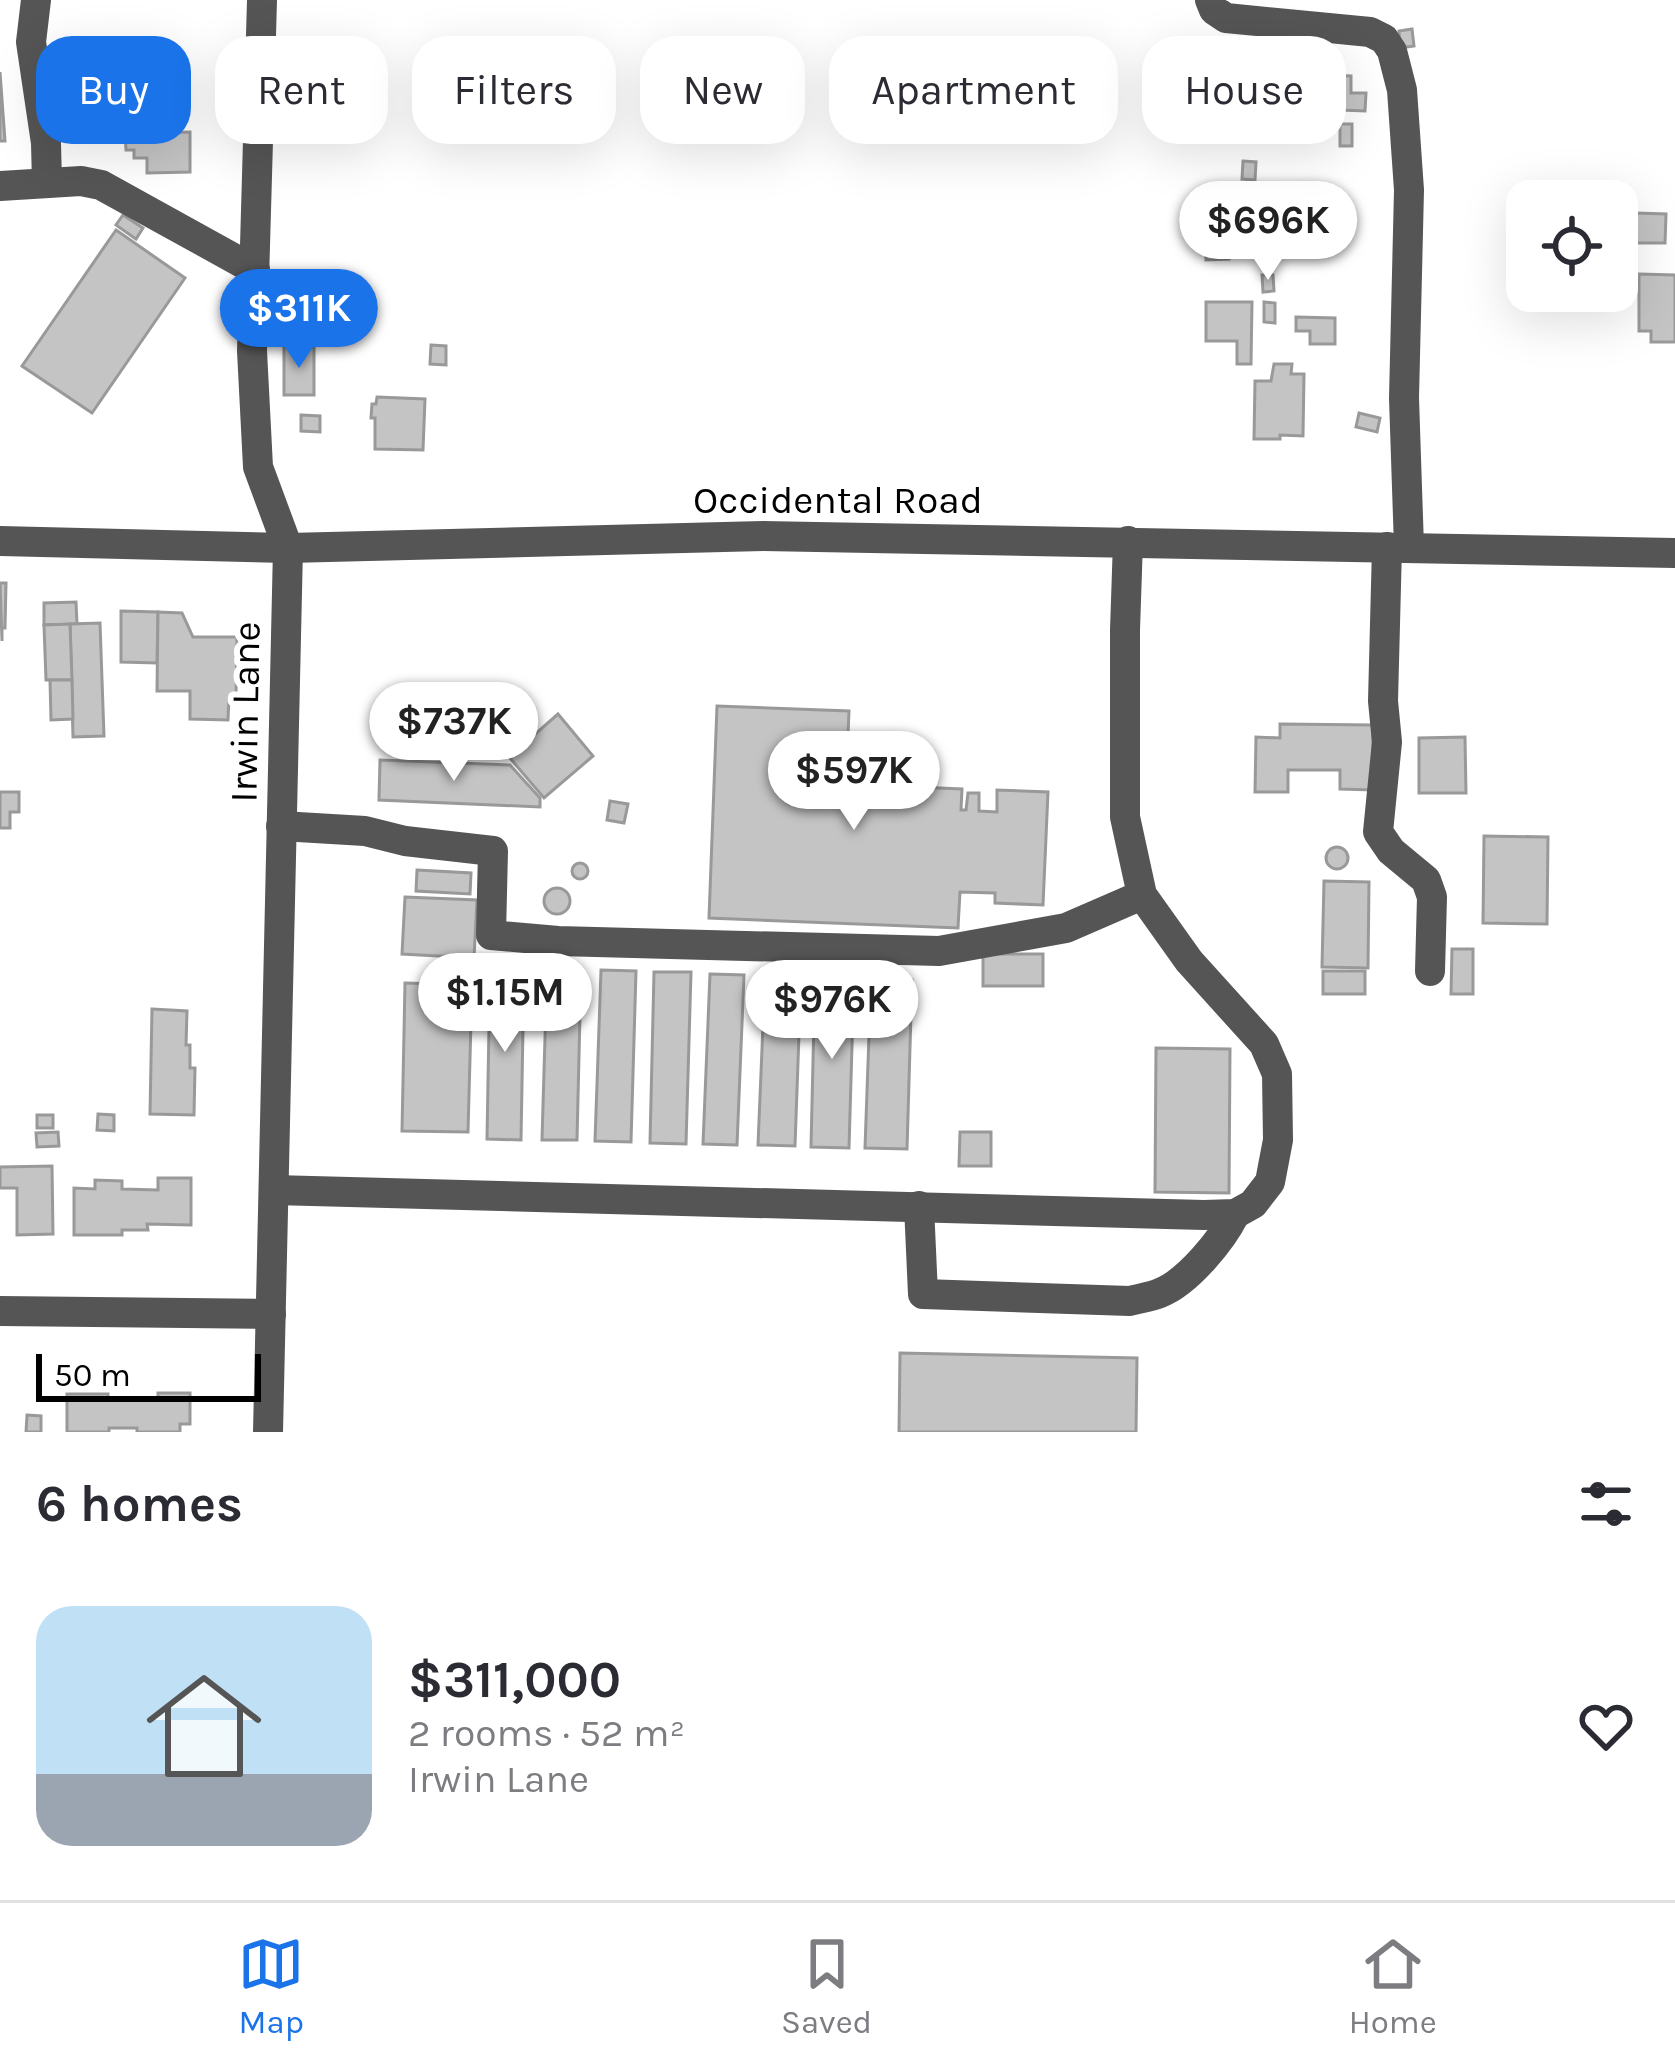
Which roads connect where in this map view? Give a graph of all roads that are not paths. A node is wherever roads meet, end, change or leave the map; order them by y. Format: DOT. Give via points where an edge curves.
graph roads {
  1 [pos="36,0"];
  2 [pos="262,0"];
  3 [pos="1210,0"];
  4 [pos="47,183"];
  5 [pos="0,186"];
  6 [pos="255,270"];
  7 [pos="0,541"];
  8 [pos="1128,541"];
  9 [pos="1398,547"];
  10 [pos="288,548"];
  11 [pos="1675,553"];
  12 [pos="281,826"];
  13 [pos="1142,896"];
  14 [pos="1430,971"];
  15 [pos="274,1190"];
  16 [pos="919,1206"];
  17 [pos="1235,1214"];
  18 [pos="0,1311"];
  19 [pos="271,1314"];
  20 [pos="268,1432"];
  1 -- 4 [label="street" via="31,42"];
  2 -- 6 [label="street, Irwin Lane"];
  3 -- 9 [label="street" via="1226,18 1370,32 1392,52 1409,190"];
  4 -- 5 [label="street"];
  4 -- 6 [label="street" via="101,185"];
  6 -- 10 [label="street, Irwin Lane" via="258,466"];
  7 -- 10 [label="street, Occidental Road"];
  8 -- 9 [label="street, Occidental Road"];
  8 -- 10 [label="street, Occidental Road" via="764,536"];
  8 -- 13 [label="street" via="1125,817"];
  9 -- 11 [label="street, Occidental Road"];
  9 -- 14 [label="street" via="1378,832 1432,896"];
  10 -- 12 [label="street, Irwin Lane"];
  12 -- 13 [label="street" via="493,851 490,935 558,941 939,951 1066,928"];
  12 -- 15 [label="street, Irwin Lane"];
  13 -- 17 [label="street" via="1264,1044 1277,1074 1270,1182"];
  15 -- 16 [label="street"];
  15 -- 19 [label="street, Irwin Lane"];
  16 -- 17 [label="street"];
  16 -- 17 [label="street" via="922,1294 1130,1301 1164,1292 1189,1273"];
  18 -- 19 [label="street"];
  19 -- 20 [label="street, Irwin Lane"];
}
